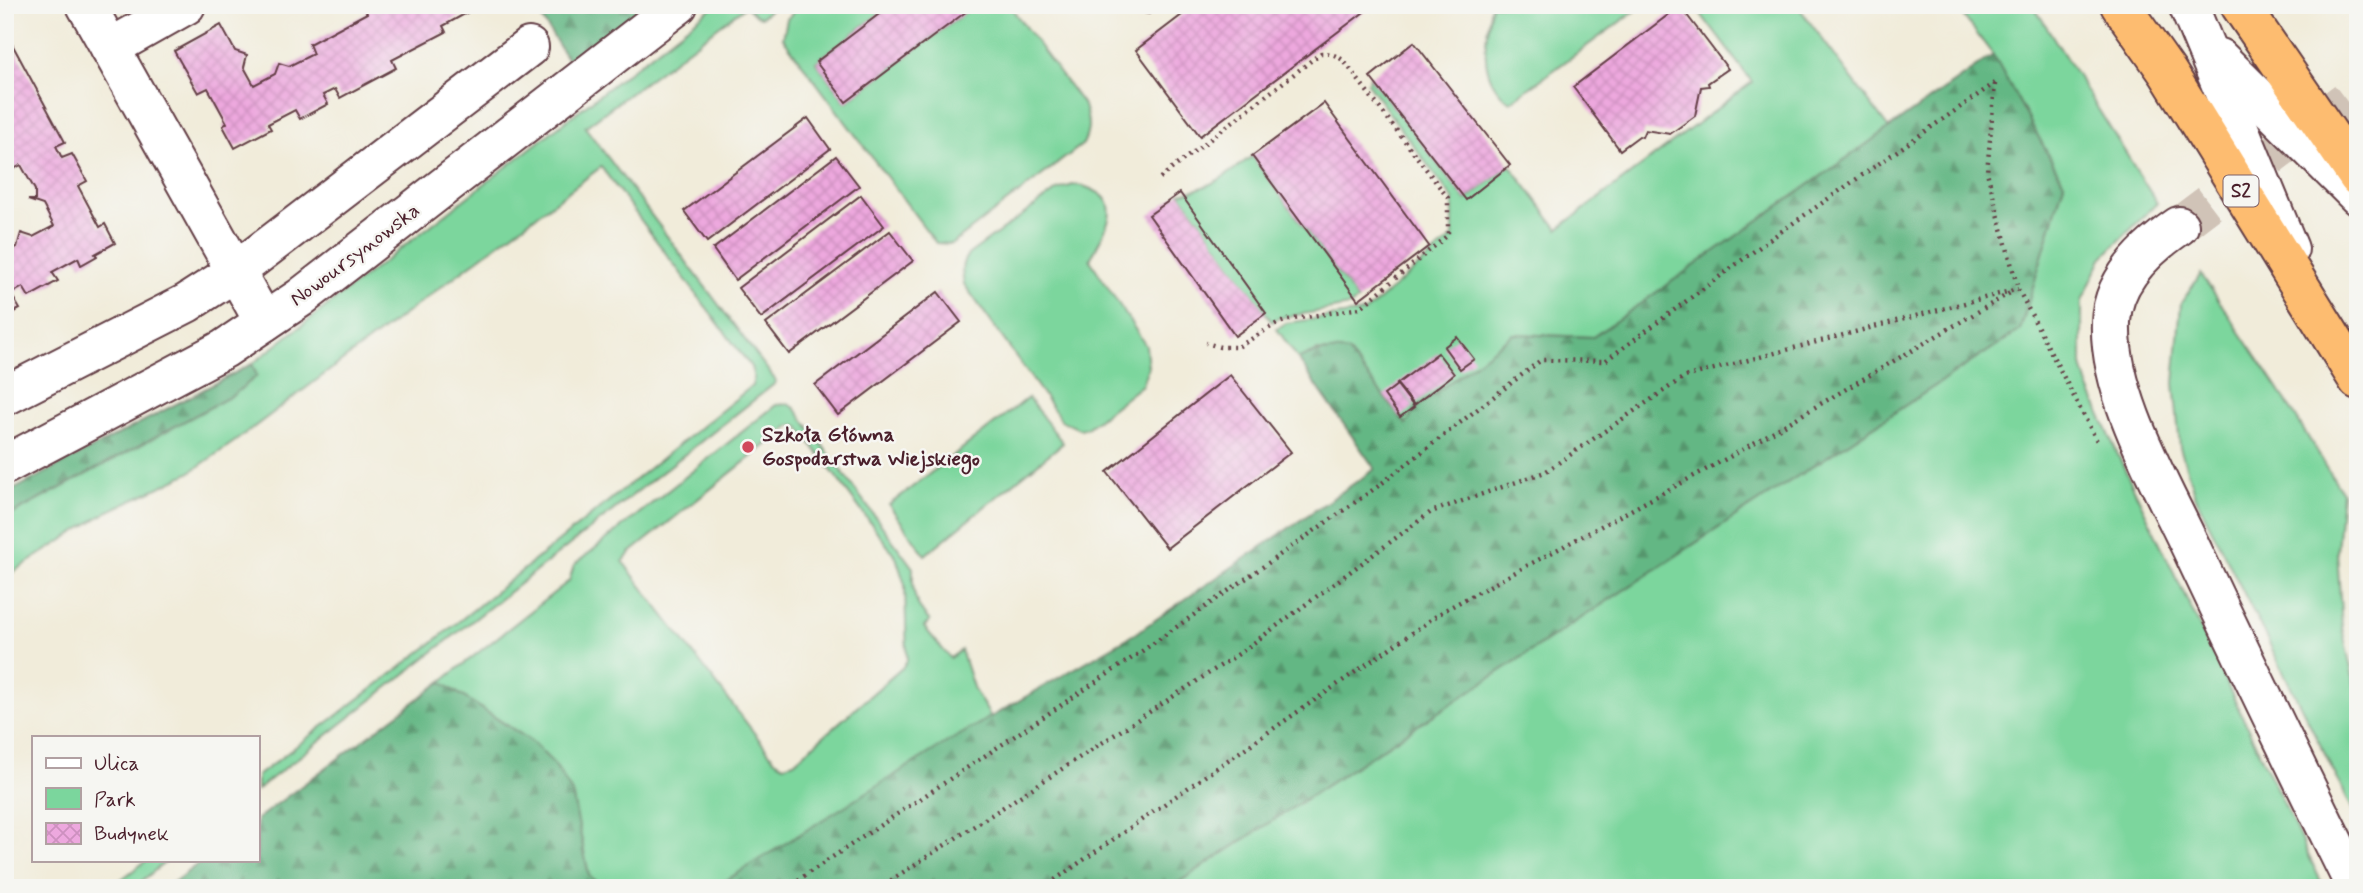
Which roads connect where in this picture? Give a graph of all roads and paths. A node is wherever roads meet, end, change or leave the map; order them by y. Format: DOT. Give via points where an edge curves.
graph roads {
  1 [pos="86,5"];
  2 [pos="186,5"];
  3 [pos="678,5"];
  4 [pos="2119,5"];
  5 [pos="2164,5"];
  6 [pos="2188,5"];
  7 [pos="2241,5"];
  8 [pos="2206,45"];
  9 [pos="529,47"];
  10 [pos="110,48"];
  11 [pos="2358,177"];
  12 [pos="1160,178"];
  13 [pos="2358,196"];
  14 [pos="2179,226"];
  15 [pos="235,272"];
  16 [pos="2018,289"];
  17 [pos="2312,305"];
  18 [pos="264,322"];
  19 [pos="1206,343"];
  20 [pos="2358,380"];
  21 [pos="5,397"];
  22 [pos="2098,443"];
  23 [pos="5,465"];
  24 [pos="786,888"];
  25 [pos="879,888"];
  26 [pos="1043,888"];
  27 [pos="2356,888"];
  1 -- 10 [label="street"];
  2 -- 10 [label="street"];
  3 -- 18 [label="street, Nowoursynowska"];
  4 -- 17 [label="highway, S2" via="2168,73"];
  5 -- 8 [label="street"];
  6 -- 8 [label="street"];
  7 -- 11 [label="highway"];
  8 -- 13 [label="street"];
  8 -- 17 [label="street"];
  9 -- 15 [label="street"];
  10 -- 15 [label="street"];
  12 -- 19 [label="path" via="1321,53 1329,53 1351,70 1448,198 1448,235 1360,308 1288,320 1238,347"];
  14 -- 27 [label="street" via="2153,244 2127,274 2110,319 2111,354 2134,427"];
  15 -- 18 [label="street"];
  15 -- 21 [label="street" via="187,303"];
  16 -- 22 [label="path"];
  16 -- 24 [label="path" via="1987,172 1995,83 1605,361 1541,360 1377,487 1135,656"];
  16 -- 25 [label="path" via="1684,377 1545,472 1431,512 1240,653"];
  16 -- 26 [label="path" via="1735,454 1445,610"];
  17 -- 20 [label="highway, S2"];
  18 -- 23 [label="street, Nowoursynowska" via="224,349"];
}
